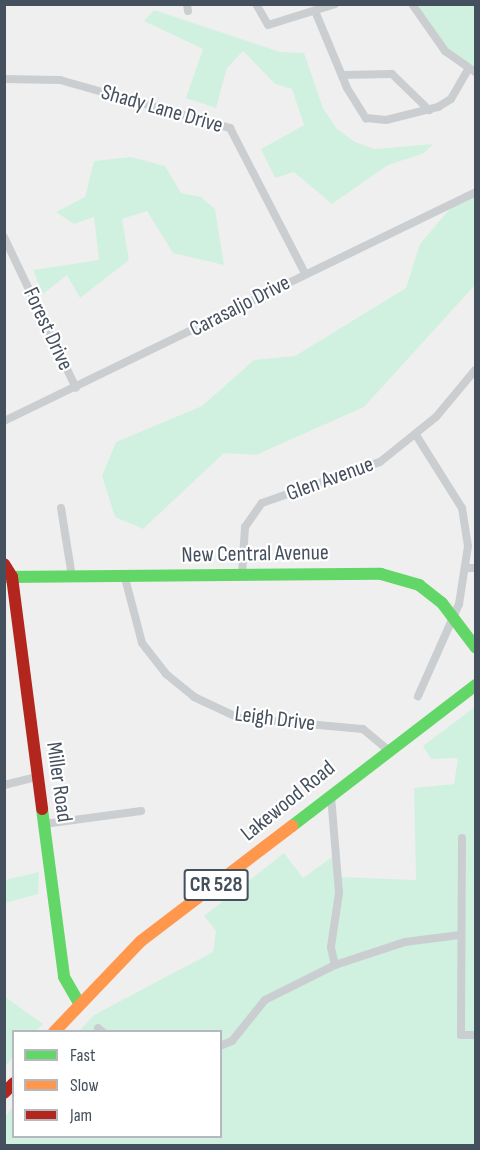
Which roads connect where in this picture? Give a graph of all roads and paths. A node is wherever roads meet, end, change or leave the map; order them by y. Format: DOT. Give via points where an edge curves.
graph roads {
  1 [pos="256,4"];
  2 [pos="335,4"];
  3 [pos="412,4"];
  4 [pos="315,11"];
  5 [pos="472,72"];
  6 [pos="342,75"];
  7 [pos="4,79"];
  8 [pos="429,110"];
  9 [pos="476,192"];
  10 [pos="4,237"];
  11 [pos="305,273"];
  12 [pos="476,369"];
  13 [pos="76,388"];
  14 [pos="4,421"];
  15 [pos="416,435"];
  16 [pos="61,508"];
  17 [pos="4,564"];
  18 [pos="465,568"];
  19 [pos="476,568"];
  20 [pos="242,575"];
  21 [pos="8,577"];
  22 [pos="72,577"];
  23 [pos="125,578"];
  24 [pos="454,616"];
  25 [pos="476,648"];
  26 [pos="476,685"];
  27 [pos="418,696"];
  28 [pos="387,748"];
  29 [pos="37,777"];
  30 [pos="4,785"];
  31 [pos="331,795"];
  32 [pos="141,812"];
  33 [pos="44,824"];
  34 [pos="462,837"];
  35 [pos="460,935"];
  36 [pos="335,965"];
  37 [pos="79,1003"];
  38 [pos="56,1030"];
  39 [pos="476,1035"];
  40 [pos="222,1045"];
  1 -- 4 [label="street" via="268,25"];
  2 -- 4 [label="street"];
  3 -- 5 [label="street" via="445,51"];
  4 -- 6 [label="street"];
  5 -- 8 [label="street" via="451,99"];
  6 -- 8 [label="street" via="392,74"];
  6 -- 8 [label="street" via="366,118 386,120"];
  7 -- 11 [label="street, Shady Lane Drive" via="60,80 230,128"];
  9 -- 11 [label="street, Carasaljo Drive"];
  10 -- 13 [label="street, Forest Drive"];
  11 -- 13 [label="street, Carasaljo Drive"];
  12 -- 15 [label="street, Glen Avenue"];
  13 -- 14 [label="street, Carasaljo Drive"];
  15 -- 18 [label="street" via="462,508"];
  15 -- 20 [label="street, Glen Avenue" via="361,472 262,503 245,527"];
  16 -- 22 [label="street"];
  17 -- 21 [label="street, Miller Road"];
  18 -- 19 [label="street"];
  18 -- 24 [label="street"];
  20 -- 23 [label="street, New Central Avenue"];
  20 -- 24 [label="street, New Central Avenue" via="401,577 419,585"];
  21 -- 22 [label="street, New Central Avenue"];
  21 -- 29 [label="street, Miller Road"];
  22 -- 23 [label="street, New Central Avenue"];
  23 -- 28 [label="street, Leigh Drive" via="142,643 166,674 194,697 239,718 363,729"];
  24 -- 25 [label="street, New Central Avenue"];
  24 -- 27 [label="street"];
  26 -- 28 [label="street, Lakewood Road / CR 528"];
  28 -- 31 [label="street, Lakewood Road / CR 528"];
  29 -- 30 [label="street"];
  29 -- 33 [label="street, Miller Road"];
  31 -- 36 [label="street" via="339,893 331,947"];
  31 -- 37 [label="street, Lakewood Road / CR 528" via="141,941"];
  32 -- 33 [label="street"];
  33 -- 37 [label="street, Miller Road" via="64,977"];
  34 -- 35 [label="street"];
  35 -- 36 [label="street" via="405,942"];
  35 -- 39 [label="street" via="461,1035"];
  36 -- 40 [label="street" via="265,1000 232,1041"];
  37 -- 38 [label="street, Lakewood Road / CR 528"];
}
